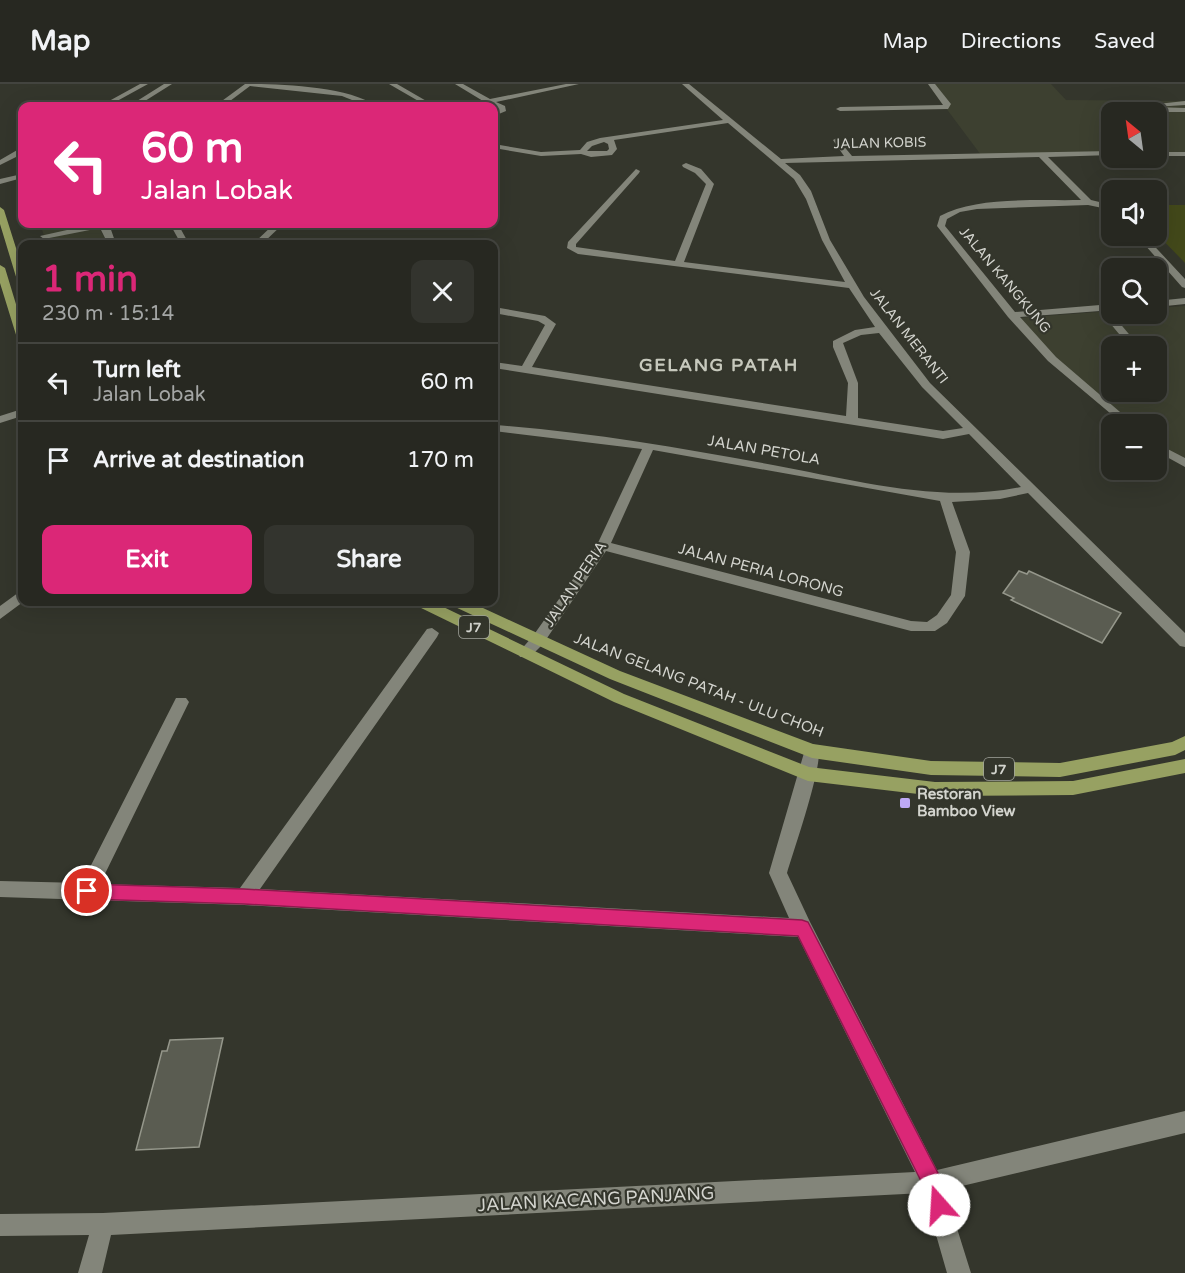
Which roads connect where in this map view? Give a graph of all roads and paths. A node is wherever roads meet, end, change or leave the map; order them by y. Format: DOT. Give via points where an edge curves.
graph roads {
  1 [pos="145,84"];
  2 [pos="169,84"];
  3 [pos="249,84"];
  4 [pos="392,84"];
  5 [pos="458,84"];
  6 [pos="576,84"];
  7 [pos="687,84"];
  8 [pos="931,84"];
  9 [pos="490,101"];
  10 [pos="111,102"];
  11 [pos="140,102"];
  12 [pos="224,102"];
  13 [pos="364,102"];
  14 [pos="424,102"];
  15 [pos="487,102"];
  16 [pos="1185,103"];
  17 [pos="840,109"];
  18 [pos="1185,110"];
  19 [pos="728,121"];
  20 [pos="608,139"];
  21 [pos="837,140"];
  22 [pos="498,147"];
  23 [pos="582,152"];
  24 [pos="18,153"];
  25 [pos="1101,153"];
  26 [pos="1041,154"];
  27 [pos="1167,154"];
  28 [pos="1185,154"];
  29 [pos="849,158"];
  30 [pos="779,162"];
  31 [pos="0,163"];
  32 [pos="686,165"];
  33 [pos="636,171"];
  34 [pos="18,177"];
  35 [pos="0,182"];
  36 [pos="1088,202"];
  37 [pos="1101,205"];
  38 [pos="0,210"];
  39 [pos="88,228"];
  40 [pos="275,228"];
  41 [pos="3,229"];
  42 [pos="45,240"];
  43 [pos="261,240"];
  44 [pos="1150,246"];
  45 [pos="678,264"];
  46 [pos="0,268"];
  47 [pos="18,269"];
  48 [pos="1185,285"];
  49 [pos="852,286"];
  50 [pos="1185,302"];
  51 [pos="1167,303"];
  52 [pos="1101,308"];
  53 [pos="498,311"];
  54 [pos="1012,315"];
  55 [pos="18,325"];
  56 [pos="882,329"];
  57 [pos="498,366"];
  58 [pos="525,370"];
  59 [pos="18,413"];
  60 [pos="1117,414"];
  61 [pos="0,420"];
  62 [pos="852,422"];
  63 [pos="498,428"];
  64 [pos="969,431"];
  65 [pos="649,446"];
  66 [pos="1167,452"];
  67 [pos="1185,463"];
  68 [pos="1029,489"];
  69 [pos="945,498"];
  70 [pos="603,546"];
  71 [pos="18,598"];
  72 [pos="430,606"];
  73 [pos="466,606"];
  74 [pos="0,614"];
  75 [pos="432,633"];
  76 [pos="538,640"];
  77 [pos="1185,642"];
  78 [pos="525,653"];
  79 [pos="181,702"];
  80 [pos="1185,743"];
  81 [pos="812,751"];
  82 [pos="1185,766"];
  83 [pos="808,774"];
  84 [pos="0,889"];
  85 [pos="87,891"];
  86 [pos="244,897"];
  87 [pos="802,928"];
  88 [pos="1185,1122"];
  89 [pos="932,1182"];
  90 [pos="103,1224"];
  91 [pos="0,1225"];
  92 [pos="90,1273"];
  93 [pos="960,1273"];
  1 -- 10 [label="street"];
  2 -- 11 [label="street"];
  3 -- 12 [label="street"];
  3 -- 13 [label="street" via="343,94"];
  4 -- 14 [label="street"];
  5 -- 9 [label="street"];
  6 -- 9 [label="street"];
  7 -- 19 [label="street, JALAN MERANTI"];
  8 -- 17 [label="street" via="947,104 945,107"];
  9 -- 15 [label="street"];
  16 -- 18 [label="street" via="1143,106"];
  19 -- 20 [label="street"];
  19 -- 30 [label="street, JALAN MERANTI"];
  20 -- 23 [label="street" via="592,143"];
  20 -- 23 [label="street" via="613,149 609,153"];
  21 -- 29 [label="street"];
  22 -- 23 [label="street" via="541,154"];
  24 -- 31 [label="street"];
  25 -- 26 [label="street, JALAN KOBIS"];
  26 -- 29 [label="street, JALAN KOBIS"];
  26 -- 36 [label="street"];
  27 -- 28 [label="street"];
  29 -- 30 [label="street, JALAN KOBIS"];
  30 -- 49 [label="street, JALAN MERANTI" via="806,187 826,239"];
  32 -- 45 [label="street" via="699,171 710,184"];
  33 -- 45 [label="street" via="570,247"];
  34 -- 35 [label="street"];
  36 -- 37 [label="street, JALAN KANGKUNG"];
  36 -- 54 [label="street, JALAN KANGKUNG" via="977,206 943,218 941,226"];
  38 -- 41 [label="main road"];
  39 -- 42 [label="street"];
  40 -- 43 [label="street"];
  41 -- 47 [label="main road"];
  44 -- 48 [label="street"];
  45 -- 49 [label="street"];
  46 -- 55 [label="main road"];
  49 -- 56 [label="street, JALAN MERANTI"];
  50 -- 51 [label="street"];
  52 -- 54 [label="street"];
  53 -- 58 [label="street" via="541,318 551,324"];
  54 -- 60 [label="street, JALAN KANGKUNG" via="1066,373"];
  56 -- 62 [label="street" via="859,332 838,341 853,383"];
  56 -- 64 [label="street, JALAN MERANTI"];
  57 -- 58 [label="street"];
  58 -- 62 [label="street"];
  59 -- 61 [label="street"];
  62 -- 64 [label="street" via="943,435"];
  63 -- 65 [label="street, JALAN PETOLA"];
  64 -- 68 [label="street, JALAN MERANTI"];
  65 -- 69 [label="street, JALAN PETOLA"];
  65 -- 70 [label="street, JALAN PERIA"];
  66 -- 67 [label="street"];
  68 -- 69 [label="street, JALAN PETOLA"];
  68 -- 77 [label="street, JALAN MERANTI"];
  69 -- 70 [label="street, JALAN PERIA LORONG" via="963,552 958,596 942,619 930,627 911,626"];
  70 -- 76 [label="street, JALAN PERIA"];
  71 -- 74 [label="street"];
  72 -- 78 [label="main road, J7"];
  73 -- 76 [label="main road, JALAN GELANG PATAH - ULU CHOH / J7"];
  75 -- 86 [label="street"];
  76 -- 78 [label="street, JALAN PERIA"];
  76 -- 81 [label="main road, JALAN GELANG PATAH - ULU CHOH / J7" via="615,675"];
  78 -- 83 [label="main road, J7" via="619,698"];
  79 -- 85 [label="street"];
  80 -- 81 [label="main road, JALAN GELANG PATAH - ULU CHOH / J7" via="1060,770 931,768"];
  81 -- 83 [label="street"];
  82 -- 83 [label="main road, J7" via="1073,788 934,789"];
  83 -- 87 [label="street" via="778,873"];
  84 -- 85 [label="street"];
  85 -- 86 [label="street"];
  86 -- 87 [label="street"];
  87 -- 89 [label="street"];
  88 -- 89 [label="street, JALAN KACANG PANJANG"];
  89 -- 90 [label="street, JALAN KACANG PANJANG"];
  89 -- 93 [label="street"];
  90 -- 91 [label="street, JALAN KACANG PANJANG"];
  90 -- 92 [label="street"];
}
